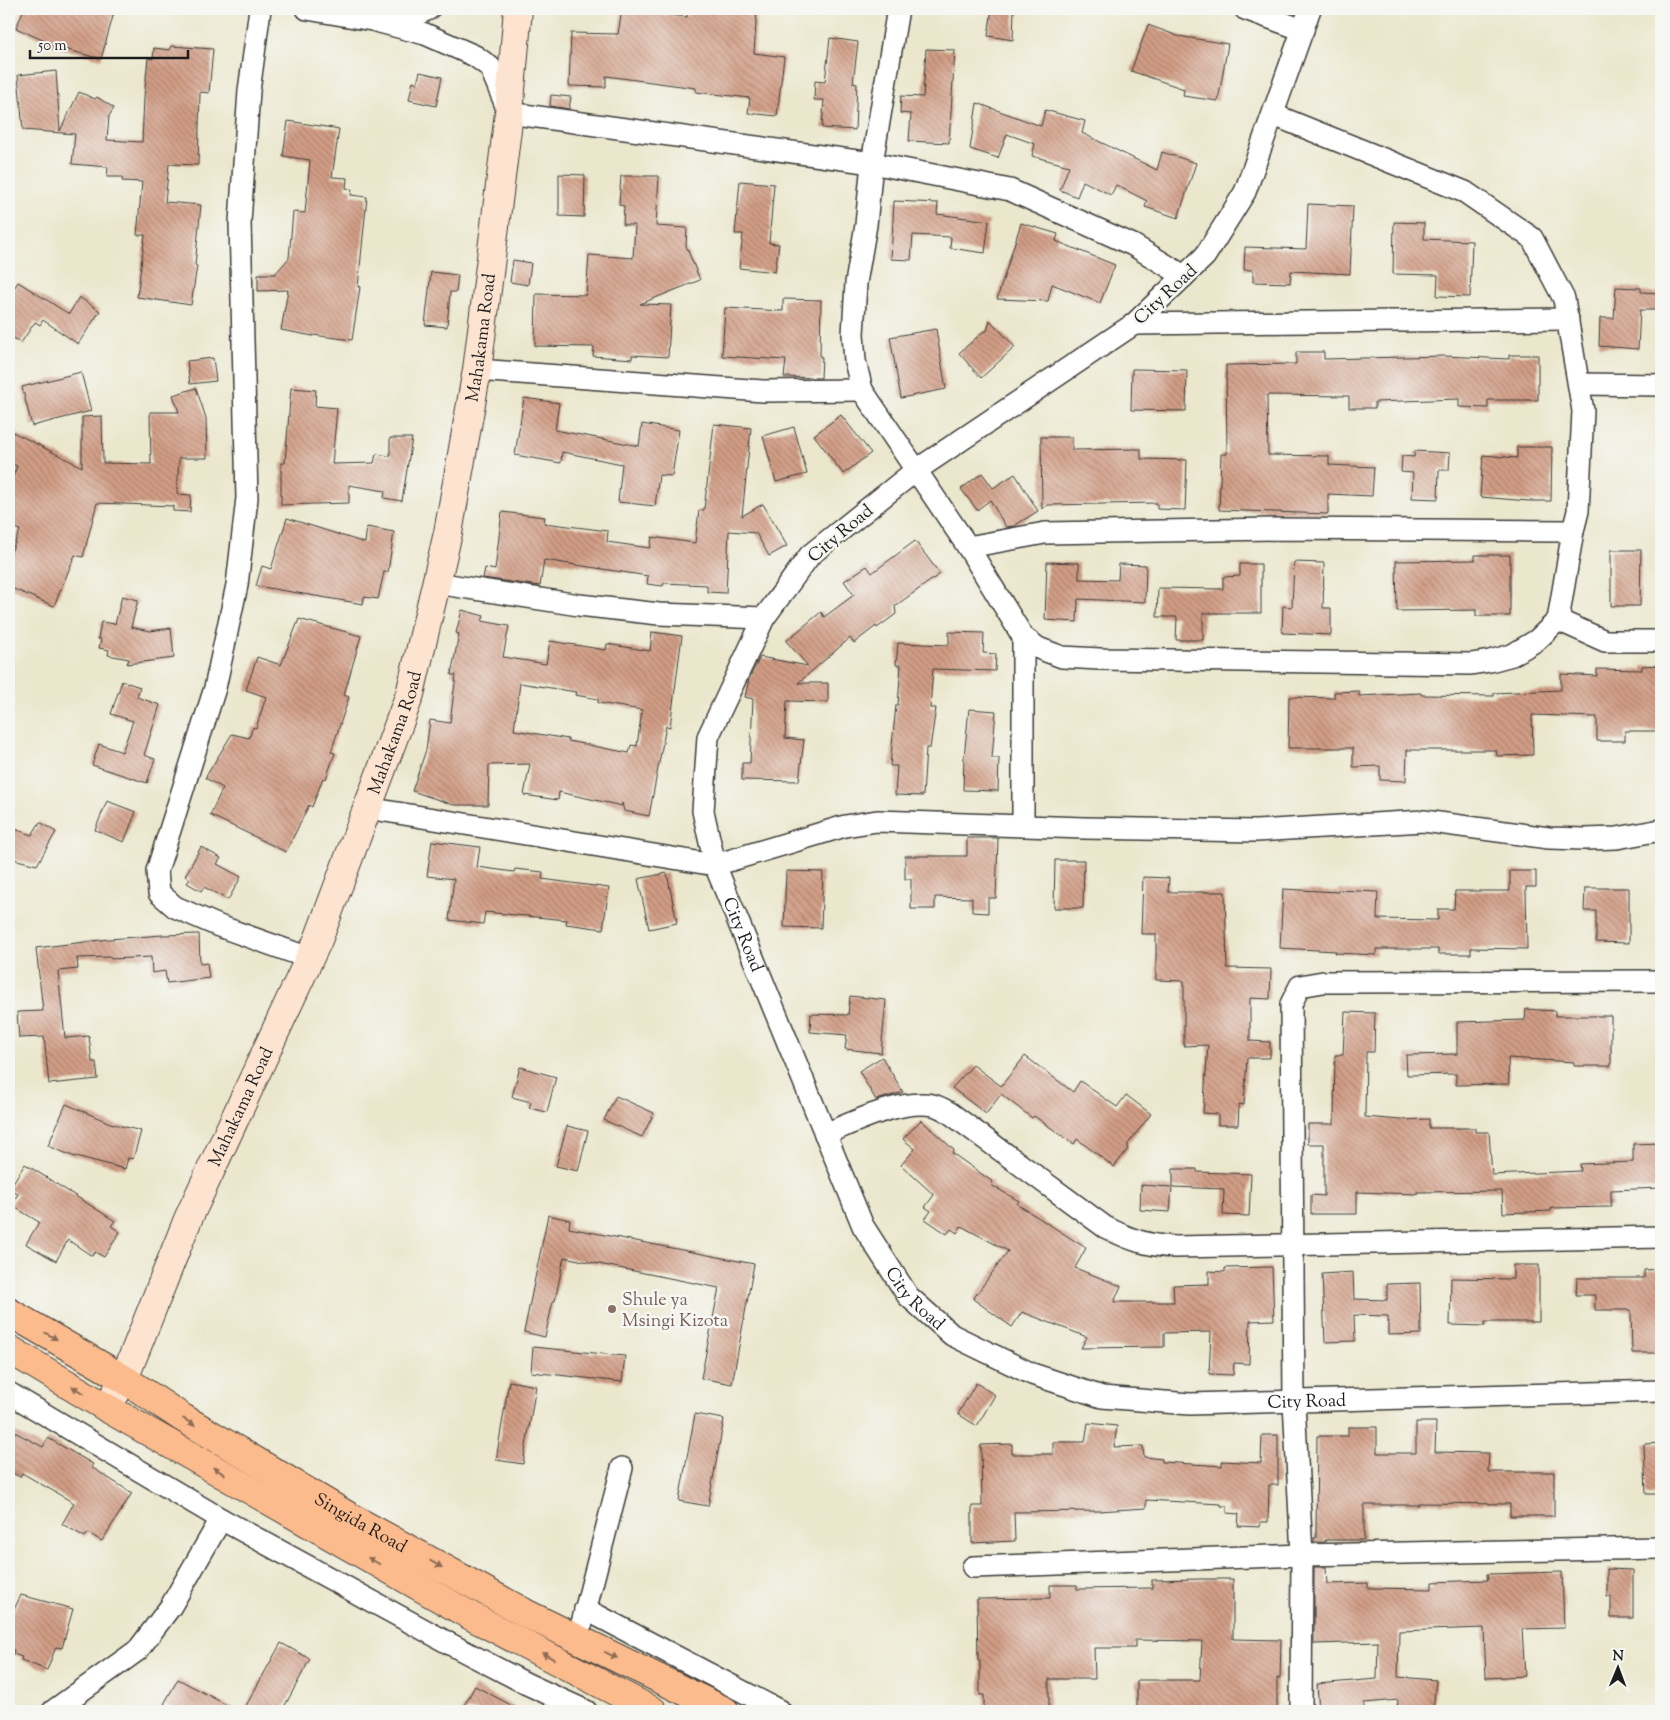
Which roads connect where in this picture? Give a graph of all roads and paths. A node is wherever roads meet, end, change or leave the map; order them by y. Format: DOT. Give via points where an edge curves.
graph roads {
  1 [pos="260,9"];
  2 [pos="307,9"];
  3 [pos="429,9"];
  4 [pos="518,9"];
  5 [pos="898,9"];
  6 [pos="1245,9"];
  7 [pos="1310,9"];
  8 [pos="372,20"];
  9 [pos="1303,30"];
  10 [pos="509,113"];
  11 [pos="1274,115"];
  12 [pos="872,162"];
  13 [pos="1184,276"];
  14 [pos="1568,319"];
  15 [pos="1134,324"];
  16 [pos="477,370"];
  17 [pos="1579,384"];
  18 [pos="1661,385"];
  19 [pos="862,390"];
  20 [pos="915,471"];
  21 [pos="1573,531"];
  22 [pos="968,547"];
  23 [pos="436,583"];
  24 [pos="764,618"];
  25 [pos="1558,620"];
  26 [pos="1023,637"];
  27 [pos="1661,641"];
  28 [pos="367,808"];
  29 [pos="1023,826"];
  30 [pos="1661,830"];
  31 [pos="715,865"];
  32 [pos="309,958"];
  33 [pos="1661,981"];
  34 [pos="825,1134"];
  35 [pos="1661,1237"];
  36 [pos="1292,1244"];
  37 [pos="9,1312"];
  38 [pos="9,1349"];
  39 [pos="124,1379"];
  40 [pos="1661,1391"];
  41 [pos="9,1393"];
  42 [pos="1294,1402"];
  43 [pos="107,1408"];
  44 [pos="622,1468"];
  45 [pos="268,1470"];
  46 [pos="254,1492"];
  47 [pos="221,1520"];
  48 [pos="1661,1548"];
  49 [pos="1302,1555"];
  50 [pos="973,1567"];
  51 [pos="585,1609"];
  52 [pos="578,1638"];
  53 [pos="53,1711"];
  54 [pos="586,1711"];
  55 [pos="653,1711"];
  56 [pos="724,1711"];
  57 [pos="780,1711"];
  58 [pos="1300,1711"];
  1 -- 32 [label="street" via="249,91 240,222 247,498 237,585 215,688 156,871 159,893 175,907"];
  2 -- 8 [label="street"];
  3 -- 8 [label="street" via="408,18"];
  4 -- 10 [label="street, Mahakama Road"];
  5 -- 12 [label="street"];
  6 -- 9 [label="street"];
  7 -- 9 [label="street, City Road"];
  8 -- 10 [label="street" via="425,34 475,56 490,67"];
  9 -- 11 [label="street, City Road"];
  10 -- 12 [label="street"];
  10 -- 16 [label="street, Mahakama Road"];
  11 -- 13 [label="street, City Road" via="1245,192 1205,256"];
  11 -- 14 [label="street" via="1465,192 1532,238 1564,299"];
  12 -- 13 [label="street" via="1010,190 1133,245"];
  12 -- 19 [label="street" via="854,318 855,361"];
  13 -- 15 [label="street, City Road"];
  14 -- 15 [label="street"];
  14 -- 17 [label="street"];
  15 -- 20 [label="street, City Road"];
  16 -- 19 [label="street" via="763,391"];
  16 -- 23 [label="street, Mahakama Road"];
  17 -- 18 [label="street"];
  17 -- 21 [label="street" via="1584,411 1578,511"];
  19 -- 20 [label="street"];
  20 -- 22 [label="street"];
  20 -- 24 [label="street, City Road" via="810,555"];
  21 -- 22 [label="street" via="1274,529 1045,533"];
  21 -- 25 [label="street"];
  22 -- 26 [label="street"];
  23 -- 24 [label="street" via="659,614"];
  23 -- 28 [label="street, Mahakama Road" via="410,694"];
  24 -- 31 [label="street, City Road" via="708,737 703,811"];
  25 -- 26 [label="street" via="1537,640 1512,655 1471,664 1062,657 1038,648"];
  25 -- 27 [label="street" via="1605,641"];
  26 -- 29 [label="street"];
  28 -- 31 [label="street"];
  28 -- 32 [label="street, Mahakama Road"];
  29 -- 30 [label="street" via="1256,831 1424,821 1549,838 1585,839 1617,838"];
  29 -- 31 [label="street" via="859,823"];
  31 -- 34 [label="street, City Road"];
  32 -- 39 [label="street, Mahakama Road" via="188,1219"];
  33 -- 36 [label="street" via="1324,982 1300,986 1291,1004"];
  34 -- 36 [label="street" via="885,1110 933,1105 950,1112 1105,1227 1128,1239 1148,1245 1175,1247"];
  34 -- 42 [label="street, City Road" via="863,1226 908,1296 952,1335 1032,1374 1102,1397 1190,1404"];
  35 -- 36 [label="street"];
  36 -- 42 [label="street"];
  37 -- 39 [label="highway, Singida Road, one-way"];
  43 -- 38 [label="highway, Singida Road, one-way"];
  39 -- 43 [label="street, Mahakama Road"];
  39 -- 45 [label="highway, Singida Road, one-way"];
  40 -- 42 [label="street, City Road"];
  41 -- 47 [label="street"];
  42 -- 49 [label="street"];
  46 -- 43 [label="highway, Singida Road, one-way"];
  44 -- 51 [label="street"];
  45 -- 46 [label="street"];
  45 -- 52 [label="highway, Singida Road, one-way" via="510,1605"];
  55 -- 46 [label="highway, Singida Road, one-way" via="471,1616"];
  47 -- 53 [label="street" via="171,1606 138,1650"];
  47 -- 54 [label="street" via="460,1650"];
  48 -- 49 [label="street"];
  49 -- 50 [label="street"];
  49 -- 58 [label="street"];
  51 -- 52 [label="street"];
  51 -- 57 [label="street"];
  52 -- 56 [label="highway, Singida Road, one-way"];
}
